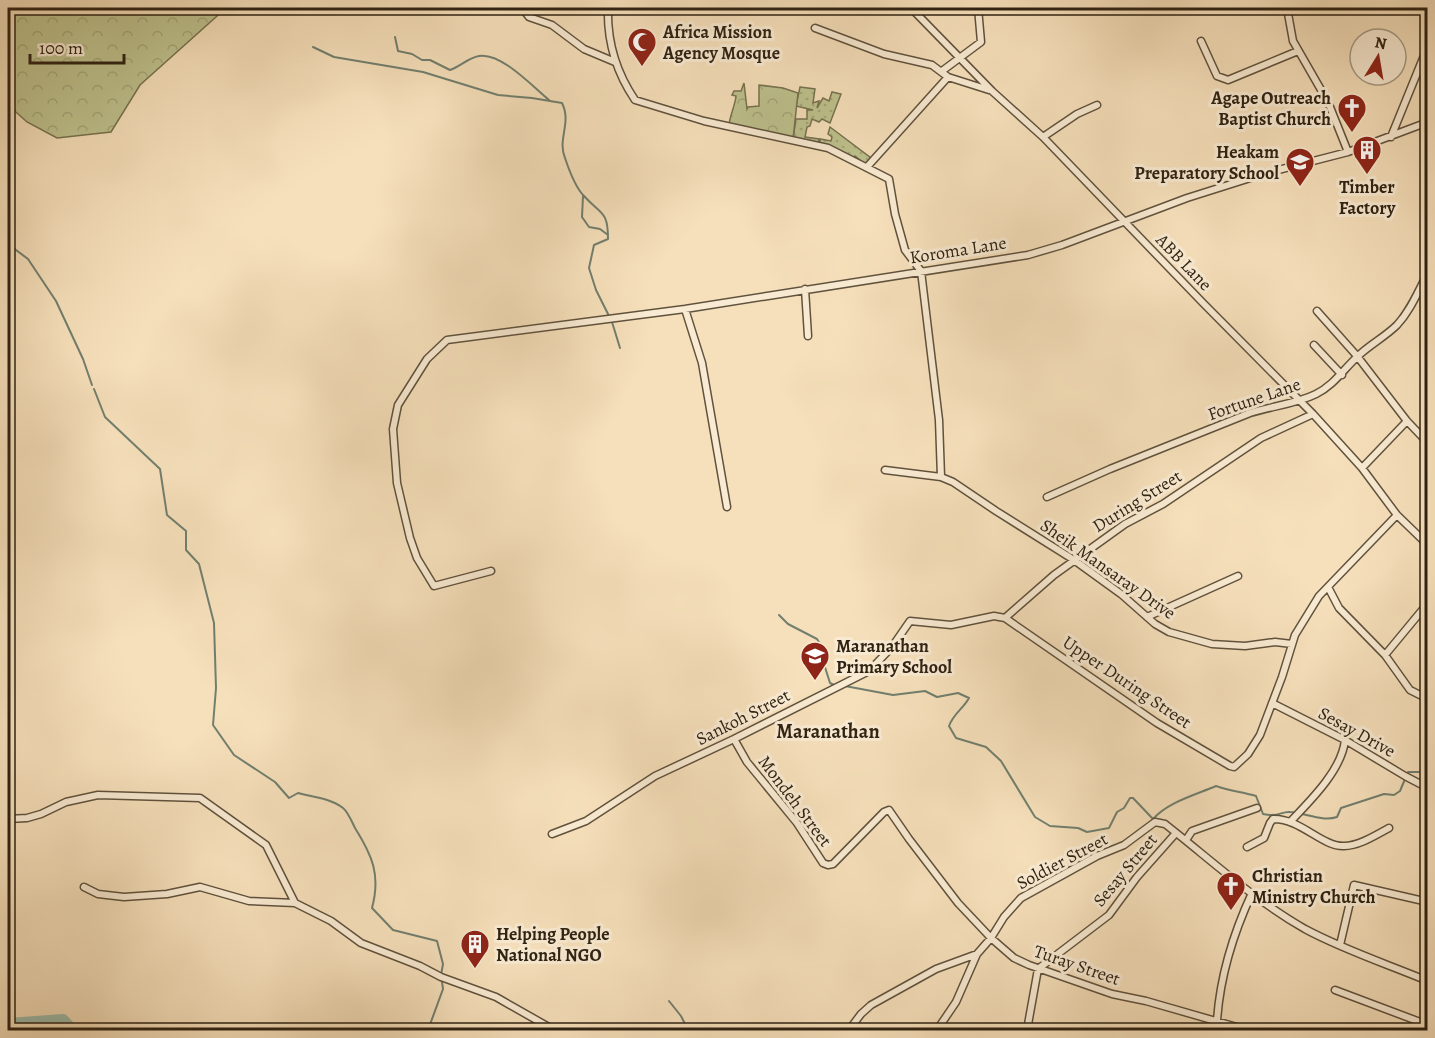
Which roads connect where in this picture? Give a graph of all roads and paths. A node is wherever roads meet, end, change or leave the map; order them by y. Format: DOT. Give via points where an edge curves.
graph roads {
  1 [pos="522,8"];
  2 [pos="609,8"];
  3 [pos="911,8"];
  4 [pos="978,8"];
  5 [pos="1287,8"];
  6 [pos="815,28"];
  7 [pos="1201,41"];
  8 [pos="1428,46"];
  9 [pos="1298,51"];
  10 [pos="960,58"];
  11 [pos="615,62"];
  12 [pos="942,71"];
  13 [pos="948,77"];
  14 [pos="992,91"];
  15 [pos="1097,105"];
  16 [pos="1428,122"];
  17 [pos="1043,137"];
  18 [pos="1391,138"];
  19 [pos="1348,152"];
  20 [pos="867,167"];
  21 [pos="1125,222"];
  22 [pos="921,271"];
  23 [pos="1428,273"];
  24 [pos="805,290"];
  25 [pos="685,309"];
  26 [pos="1317,311"];
  27 [pos="808,336"];
  28 [pos="1314,345"];
  29 [pos="1357,356"];
  30 [pos="1342,375"];
  31 [pos="1300,401"];
  32 [pos="1313,414"];
  33 [pos="1407,421"];
  34 [pos="1428,442"];
  35 [pos="1362,468"];
  36 [pos="885,470"];
  37 [pos="941,477"];
  38 [pos="1047,497"];
  39 [pos="728,507"];
  40 [pos="1396,515"];
  41 [pos="1428,545"];
  42 [pos="1074,560"];
  43 [pos="491,571"];
  44 [pos="1238,576"];
  45 [pos="1328,586"];
  46 [pos="1428,603"];
  47 [pos="1147,617"];
  48 [pos="1005,618"];
  49 [pos="1292,644"];
  50 [pos="1385,655"];
  51 [pos="1428,699"];
  52 [pos="1272,703"];
  53 [pos="734,739"];
  54 [pos="1345,740"];
  55 [pos="1428,788"];
  56 [pos="1257,808"];
  57 [pos="892,811"];
  58 [pos="8,819"];
  59 [pos="1290,822"];
  60 [pos="1389,828"];
  61 [pos="1176,833"];
  62 [pos="552,834"];
  63 [pos="1186,840"];
  64 [pos="1247,847"];
  65 [pos="84,887"];
  66 [pos="1252,894"];
  67 [pos="1428,902"];
  68 [pos="295,903"];
  69 [pos="991,938"];
  70 [pos="1340,945"];
  71 [pos="977,954"];
  72 [pos="1038,969"];
  73 [pos="1428,981"];
  74 [pos="1335,990"];
  75 [pos="1217,1021"];
  76 [pos="1428,1025"];
  77 [pos="554,1030"];
  78 [pos="849,1030"];
  79 [pos="938,1030"];
  80 [pos="1027,1030"];
  81 [pos="1248,1030"];
  1 -- 11 [label="street" via="529,17 552,25 584,49"];
  2 -- 11 [label="street" via="608,34"];
  3 -- 10 [label="street, ABB Lane"];
  4 -- 10 [label="street" via="981,42"];
  5 -- 9 [label="street"];
  6 -- 12 [label="street"];
  7 -- 9 [label="street" via="1217,76 1228,80"];
  8 -- 18 [label="street"];
  9 -- 19 [label="street" via="1328,102"];
  10 -- 12 [label="street"];
  10 -- 14 [label="street, ABB Lane"];
  11 -- 20 [label="street" via="635,100 828,148"];
  12 -- 13 [label="street"];
  13 -- 14 [label="street"];
  13 -- 20 [label="street"];
  14 -- 17 [label="street, ABB Lane"];
  15 -- 17 [label="street"];
  16 -- 18 [label="street, Koroma Lane"];
  17 -- 21 [label="street, ABB Lane"];
  18 -- 19 [label="street, Koroma Lane"];
  19 -- 21 [label="street, Koroma Lane" via="1263,174"];
  20 -- 22 [label="street" via="889,179 904,250"];
  21 -- 22 [label="street, Koroma Lane" via="1028,255"];
  21 -- 31 [label="street, ABB Lane"];
  22 -- 24 [label="street, Koroma Lane"];
  22 -- 37 [label="street" via="939,420"];
  23 -- 29 [label="street, Fortune Lane" via="1396,325"];
  24 -- 25 [label="street, Koroma Lane"];
  24 -- 27 [label="street"];
  25 -- 39 [label="street" via="702,363"];
  25 -- 43 [label="street, Koroma Lane" via="447,340 435,350 398,405 393,429 397,483 410,538 434,586"];
  26 -- 29 [label="street"];
  28 -- 30 [label="street"];
  29 -- 30 [label="street, Fortune Lane"];
  29 -- 33 [label="street"];
  30 -- 31 [label="street, Fortune Lane"];
  31 -- 32 [label="street, ABB Lane"];
  31 -- 38 [label="street, Fortune Lane" via="1250,413"];
  32 -- 35 [label="street, ABB Lane"];
  32 -- 42 [label="street, During Street" via="1261,438"];
  33 -- 34 [label="street"];
  33 -- 35 [label="street"];
  35 -- 40 [label="street, ABB Lane"];
  36 -- 37 [label="street, Sheik Mansaray Drive"];
  37 -- 42 [label="street, Sheik Mansaray Drive"];
  40 -- 41 [label="street, ABB Lane"];
  40 -- 45 [label="street"];
  42 -- 47 [label="street, Sheik Mansaray Drive"];
  42 -- 48 [label="street, During Street"];
  44 -- 47 [label="street"];
  45 -- 49 [label="street" via="1309,610"];
  45 -- 50 [label="street" via="1339,608"];
  46 -- 50 [label="street"];
  47 -- 49 [label="street, Sheik Mansaray Drive" via="1169,632 1212,644"];
  48 -- 52 [label="street, Upper During Street" via="1157,723 1230,766 1234,767 1255,745"];
  48 -- 53 [label="street, Sankoh Street" via="994,616 951,625 910,621 869,671"];
  49 -- 52 [label="street"];
  50 -- 51 [label="street" via="1410,690"];
  52 -- 54 [label="street, Sesay Drive"];
  53 -- 57 [label="street, Mondeh Street" via="747,762 828,865 884,812"];
  53 -- 62 [label="street, Sankoh Street" via="647,781 586,821"];
  54 -- 55 [label="street, Sesay Drive"];
  54 -- 59 [label="street" via="1328,779"];
  56 -- 63 [label="street" via="1192,831"];
  57 -- 69 [label="street, Turay Street" via="958,903"];
  58 -- 68 [label="street" via="34,816 66,802 98,795 200,798 266,844"];
  59 -- 60 [label="street" via="1335,845 1345,846"];
  59 -- 64 [label="street" via="1274,819 1264,838"];
  61 -- 63 [label="street"];
  61 -- 69 [label="street, Soldier Street" via="1159,822 1152,824 1124,845 1021,898"];
  61 -- 72 [label="street, Sesay Street" via="1108,915"];
  63 -- 66 [label="street"];
  65 -- 68 [label="street" via="98,894 124,897 200,887 249,901"];
  66 -- 70 [label="street"];
  66 -- 75 [label="street" via="1225,968"];
  67 -- 70 [label="street" via="1354,885"];
  68 -- 77 [label="street" via="331,921 361,943 496,997"];
  69 -- 71 [label="street, Soldier Street"];
  69 -- 72 [label="street, Turay Street" via="1014,958"];
  70 -- 73 [label="street"];
  71 -- 78 [label="street" via="936,969 871,1005"];
  71 -- 79 [label="street, Soldier Street" via="956,1002"];
  72 -- 75 [label="street, Turay Street" via="1112,994"];
  72 -- 80 [label="street"];
  74 -- 76 [label="street"];
  75 -- 81 [label="street, Turay Street"];
}
